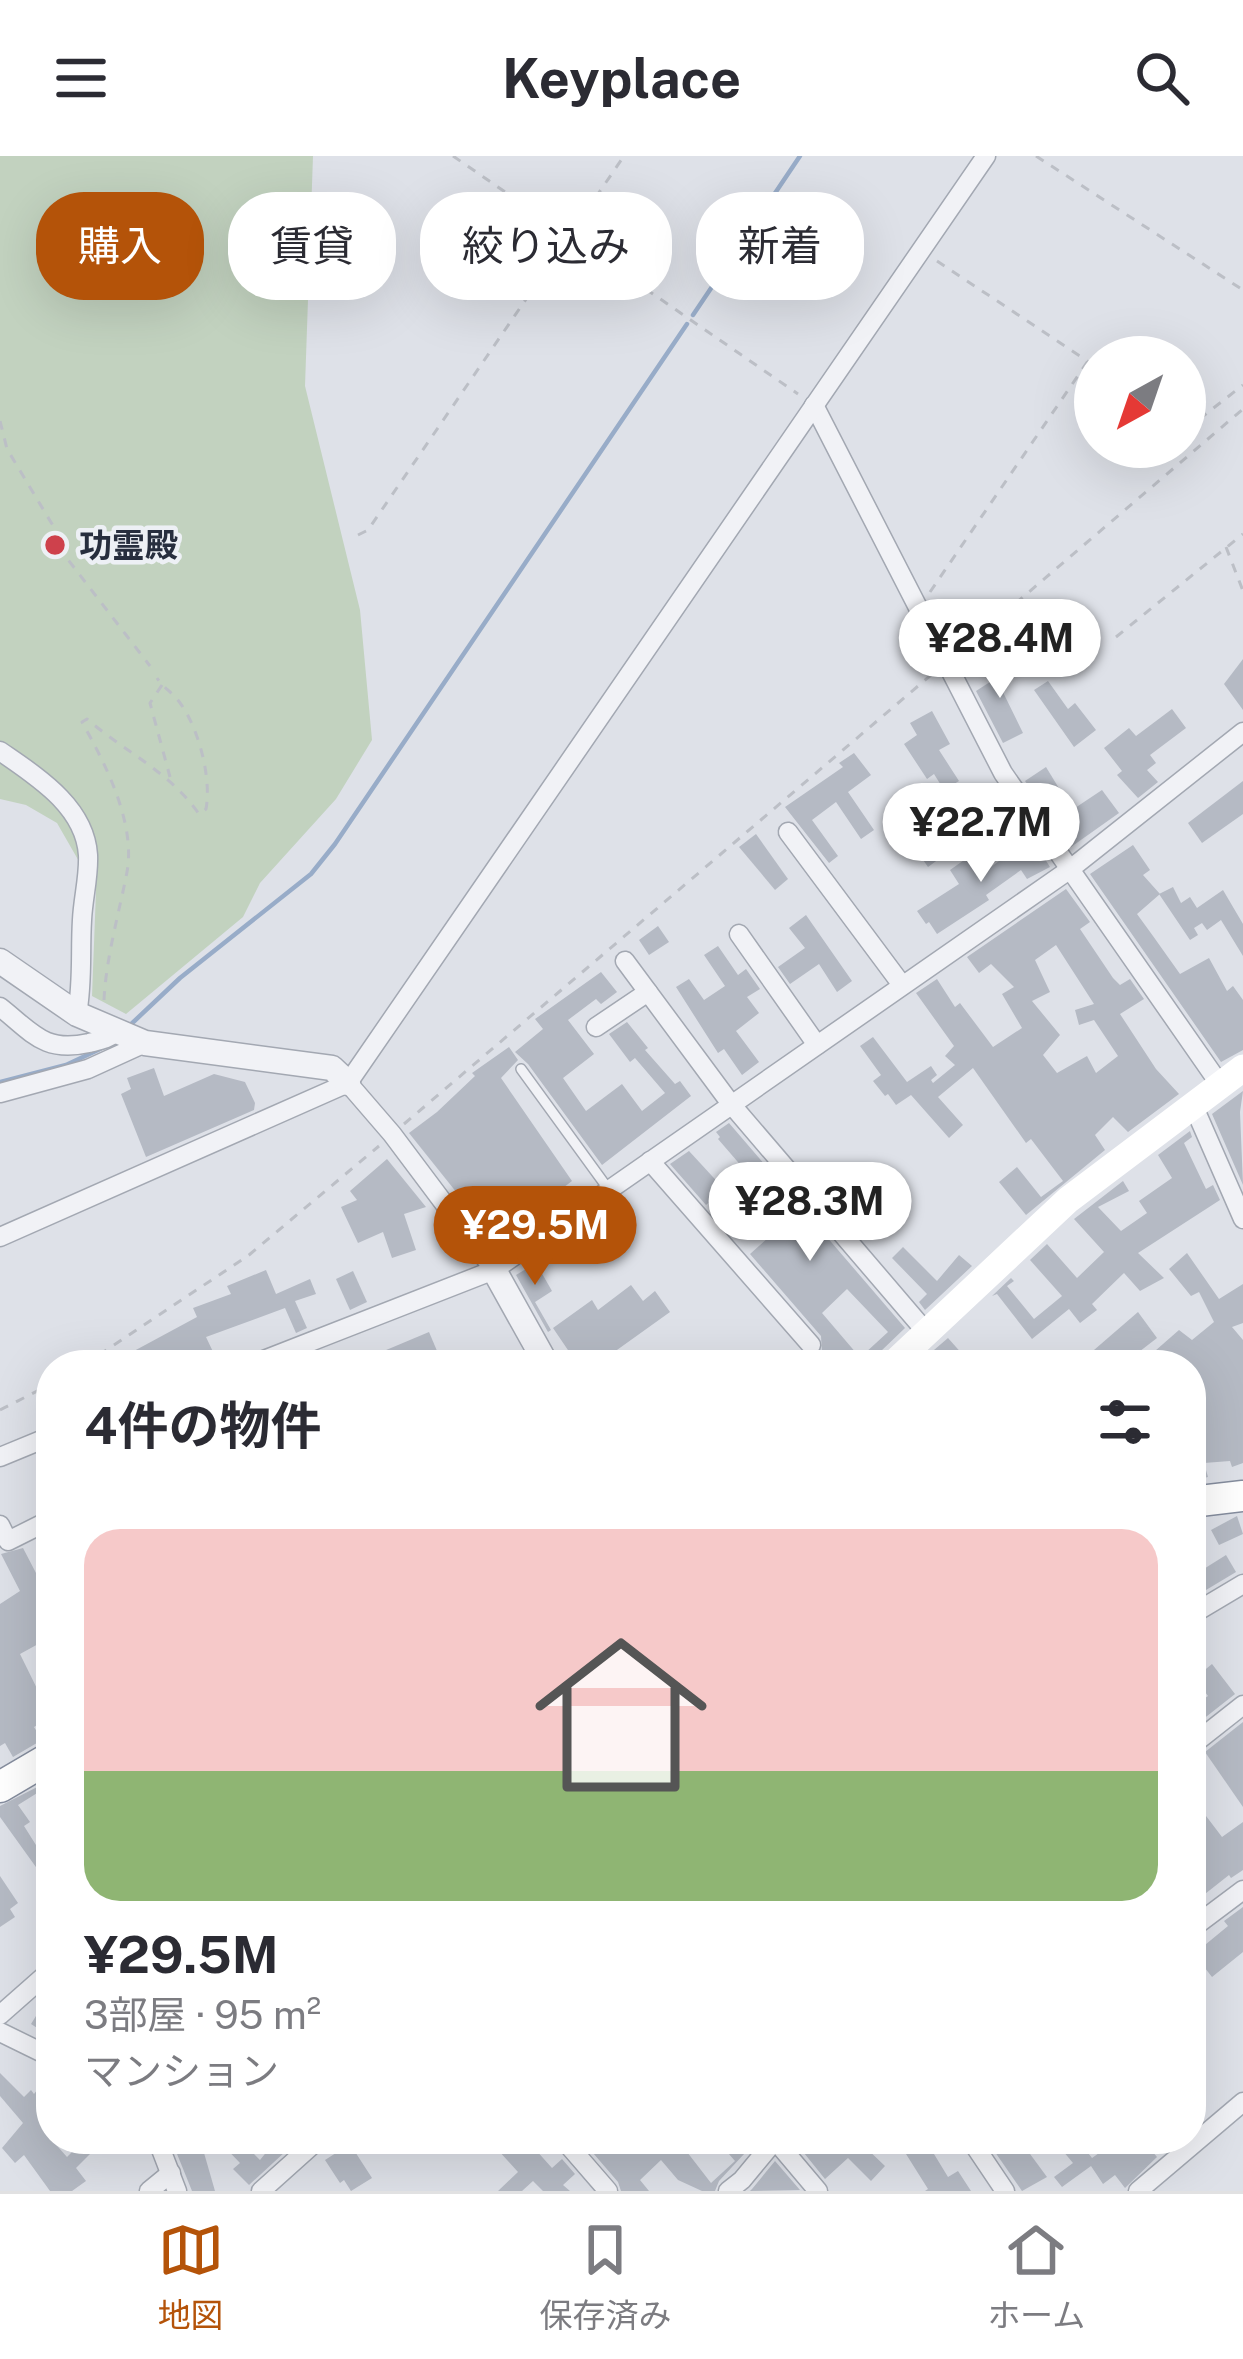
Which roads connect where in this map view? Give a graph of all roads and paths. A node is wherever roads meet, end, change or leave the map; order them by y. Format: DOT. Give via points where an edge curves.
graph roads {
  1 [pos="453,156"];
  2 [pos="624,156"];
  3 [pos="986,156"];
  4 [pos="1036,156"];
  5 [pos="505,192"];
  6 [pos="599,192"];
  7 [pos="921,250"];
  8 [pos="1243,290"];
  9 [pos="525,300"];
  10 [pos="662,300"];
  11 [pos="1074,352"];
  12 [pos="1074,381"];
  13 [pos="1243,385"];
  14 [pos="814,405"];
  15 [pos="1243,409"];
  16 [pos="1206,414"];
  17 [pos="0,421"];
  18 [pos="1243,533"];
  19 [pos="358,535"];
  20 [pos="1226,547"];
  21 [pos="1243,590"];
  22 [pos="919,608"];
  23 [pos="1116,637"];
  24 [pos="946,663"];
  25 [pos="150,666"];
  26 [pos="157,678"];
  27 [pos="162,685"];
  28 [pos="1243,733"];
  29 [pos="0,751"];
  30 [pos="170,779"];
  31 [pos="788,832"];
  32 [pos="1069,870"];
  33 [pos="739,934"];
  34 [pos="625,961"];
  35 [pos="0,962"];
  36 [pos="902,986"];
  37 [pos="648,992"];
  38 [pos="0,1007"];
  39 [pos="98,1023"];
  40 [pos="596,1027"];
  41 [pos="145,1043"];
  42 [pos="817,1045"];
  43 [pos="521,1069"];
  44 [pos="1232,1077"];
  45 [pos="348,1083"];
  46 [pos="0,1093"];
  47 [pos="730,1104"];
  48 [pos="1194,1107"];
  49 [pos="392,1134"];
  50 [pos="650,1161"];
  51 [pos="609,1190"];
  52 [pos="1243,1219"];
  53 [pos="0,1237"];
  54 [pos="494,1270"];
  55 [pos="927,1333"];
  56 [pos="811,1345"];
  57 [pos="106,1350"];
  58 [pos="292,1350"];
  59 [pos="539,1350"];
  60 [pos="908,1350"];
  61 [pos="36,1392"];
  62 [pos="0,1410"];
  63 [pos="36,1442"];
  64 [pos="0,1457"];
  65 [pos="1243,1496"];
  66 [pos="1206,1500"];
  67 [pos="0,1525"];
  68 [pos="36,1527"];
  69 [pos="1243,1584"];
  70 [pos="1206,1607"];
  71 [pos="1243,1705"];
  72 [pos="1206,1734"];
  73 [pos="36,1765"];
  74 [pos="0,1786"];
  75 [pos="1243,1890"];
  76 [pos="1206,1918"];
  77 [pos="36,1983"];
  78 [pos="0,2015"];
  79 [pos="0,2032"];
  80 [pos="36,2050"];
  81 [pos="1243,2102"];
  82 [pos="1206,2136"];
  83 [pos="163,2154"];
  84 [pos="303,2154"];
  85 [pos="576,2154"];
  86 [pos="763,2154"];
  87 [pos="787,2154"];
  88 [pos="980,2154"];
  89 [pos="1184,2156"];
  90 [pos="174,2182"];
  91 [pos="267,2189"];
  92 [pos="149,2191"];
  93 [pos="608,2191"];
  94 [pos="728,2191"];
  95 [pos="818,2191"];
  96 [pos="1005,2191"];
  97 [pos="1138,2191"];
  1 -- 5 [label="path"];
  2 -- 6 [label="path"];
  3 -- 7 [label="street"];
  4 -- 8 [label="path"];
  7 -- 11 [label="path"];
  7 -- 14 [label="street"];
  9 -- 19 [label="path"];
  10 -- 14 [label="path"];
  12 -- 22 [label="path"];
  13 -- 16 [label="path"];
  14 -- 22 [label="street"];
  14 -- 45 [label="street"];
  15 -- 24 [label="path"];
  17 -- 25 [label="path" via="7,448 64,544 59,548"];
  18 -- 20 [label="path"];
  20 -- 21 [label="path"];
  20 -- 23 [label="path"];
  22 -- 24 [label="street"];
  24 -- 32 [label="street" via="1003,773"];
  24 -- 49 [label="path"];
  26 -- 27 [label="path"];
  27 -- 30 [label="path" via="150,703"];
  27 -- 30 [label="path" via="193,729 206,809 199,814"];
  28 -- 32 [label="street"];
  29 -- 39 [label="street" via="69,806 83,833 83,978"];
  30 -- 39 [label="path" via="82,722 128,849"];
  31 -- 36 [label="street"];
  32 -- 36 [label="street"];
  32 -- 44 [label="street"];
  33 -- 42 [label="street"];
  34 -- 37 [label="street"];
  35 -- 39 [label="street"];
  36 -- 42 [label="street"];
  37 -- 40 [label="street"];
  37 -- 47 [label="street"];
  38 -- 39 [label="street" via="61,1048 108,1038"];
  39 -- 41 [label="street"];
  41 -- 45 [label="street" via="332,1068"];
  41 -- 46 [label="street"];
  42 -- 47 [label="street"];
  43 -- 51 [label="lane"];
  44 -- 48 [label="main road"];
  45 -- 49 [label="street"];
  45 -- 53 [label="street"];
  47 -- 50 [label="street"];
  47 -- 55 [label="street"];
  48 -- 52 [label="street"];
  48 -- 55 [label="main road" via="1067,1200"];
  49 -- 54 [label="street"];
  49 -- 57 [label="path" via="249,1255"];
  50 -- 51 [label="street"];
  50 -- 56 [label="street"];
  51 -- 54 [label="street"];
  54 -- 58 [label="street"];
  54 -- 59 [label="street"];
  55 -- 60 [label="main road"];
  61 -- 62 [label="path"];
  63 -- 64 [label="street"];
  65 -- 66 [label="highway"];
  67 -- 68 [label="street" via="8,1541"];
  69 -- 70 [label="street"];
  71 -- 72 [label="street"];
  73 -- 74 [label="highway"];
  75 -- 76 [label="street"];
  77 -- 78 [label="street"];
  79 -- 80 [label="street"];
  81 -- 82 [label="street"];
  83 -- 90 [label="street"];
  84 -- 91 [label="street"];
  85 -- 93 [label="street"];
  86 -- 94 [label="street"];
  87 -- 95 [label="street"];
  88 -- 96 [label="street"];
  89 -- 97 [label="street"];
  90 -- 92 [label="street"];
}
